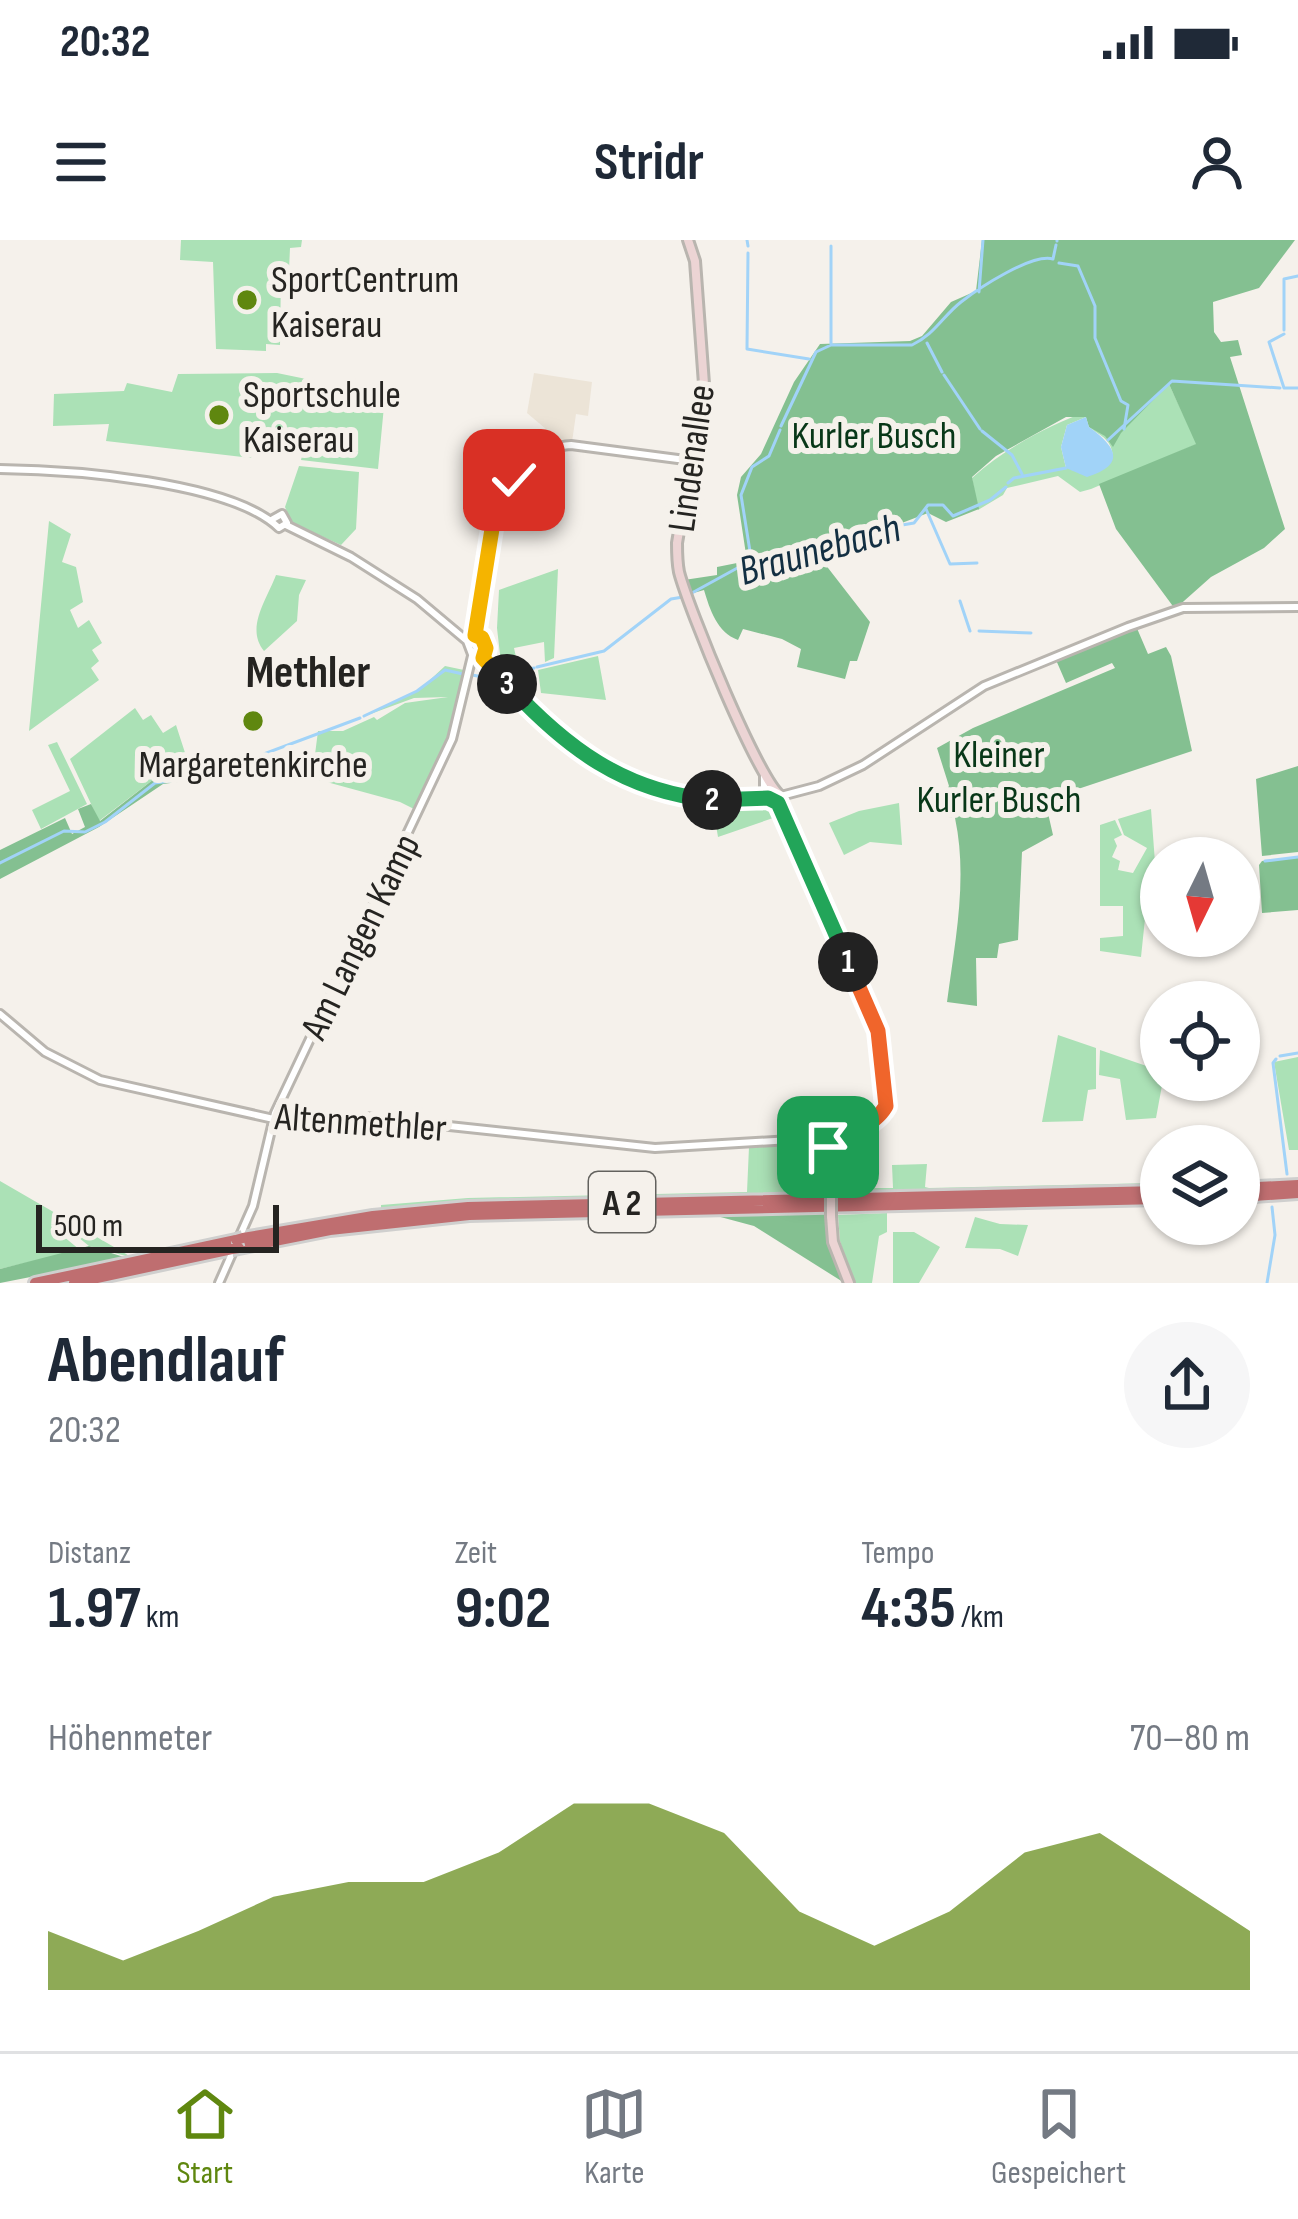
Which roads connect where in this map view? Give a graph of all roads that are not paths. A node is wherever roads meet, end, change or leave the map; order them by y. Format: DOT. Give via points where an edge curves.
graph roads {
  1 [pos="688,240"];
  2 [pos="693,461"];
  3 [pos="0,469"];
  4 [pos="1298,607"];
  5 [pos="471,638"];
  6 [pos="472,656"];
  7 [pos="483,658"];
  8 [pos="764,772"];
  9 [pos="795,793"];
  10 [pos="775,797"];
  11 [pos="753,800"];
  12 [pos="786,820"];
  13 [pos="0,1014"];
  14 [pos="273,1118"];
  15 [pos="841,1137"];
  16 [pos="818,1139"];
  17 [pos="830,1152"];
  18 [pos="1298,1189"];
  19 [pos="1260,1191"];
  20 [pos="1140,1196"];
  21 [pos="150,1262"];
  22 [pos="35,1283"];
  23 [pos="74,1283"];
  24 [pos="219,1283"];
  25 [pos="849,1283"];
  1 -- 2 [label="main road, Lindenallee" via="704,373"];
  2 -- 5 [label="street" via="571,445 539,456 496,504"];
  2 -- 8 [label="main road, Lindenallee" via="678,569"];
  3 -- 5 [label="street" via="159,483 273,519 277,528 286,525 389,580"];
  4 -- 9 [label="street" via="1179,609 984,686 863,765"];
  5 -- 6 [label="street"];
  5 -- 7 [label="street" via="482,638"];
  6 -- 7 [label="street"];
  6 -- 14 [label="street, Am Langen Kamp" via="452,739"];
  7 -- 11 [label="street" via="548,729 610,772 678,795"];
  8 -- 10 [label="main road, Lindenallee"];
  8 -- 11 [label="street" via="763,791"];
  9 -- 10 [label="street"];
  9 -- 12 [label="street" via="785,804"];
  10 -- 11 [label="street"];
  10 -- 12 [label="main road, Lindenallee"];
  12 -- 15 [label="main road, Lindenallee" via="876,1027 883,1114"];
  13 -- 14 [label="street, Altenmethler" via="45,1052 100,1080"];
  14 -- 16 [label="street, Altenmethler" via="302,1124 365,1117 655,1148"];
  14 -- 24 [label="street, Am Langen Kamp" via="253,1206"];
  15 -- 16 [label="street, Altenmethler"];
  15 -- 17 [label="main road"];
  16 -- 17 [label="street"];
  17 -- 25 [label="main road, bridge" via="831,1216"];
  18 -- 19 [label="highway"];
  20 -- 21 [label="highway, A 2" via="470,1215"];
  21 -- 22 [label="highway, A 2"];
  21 -- 23 [label="highway, A 2"];
}
